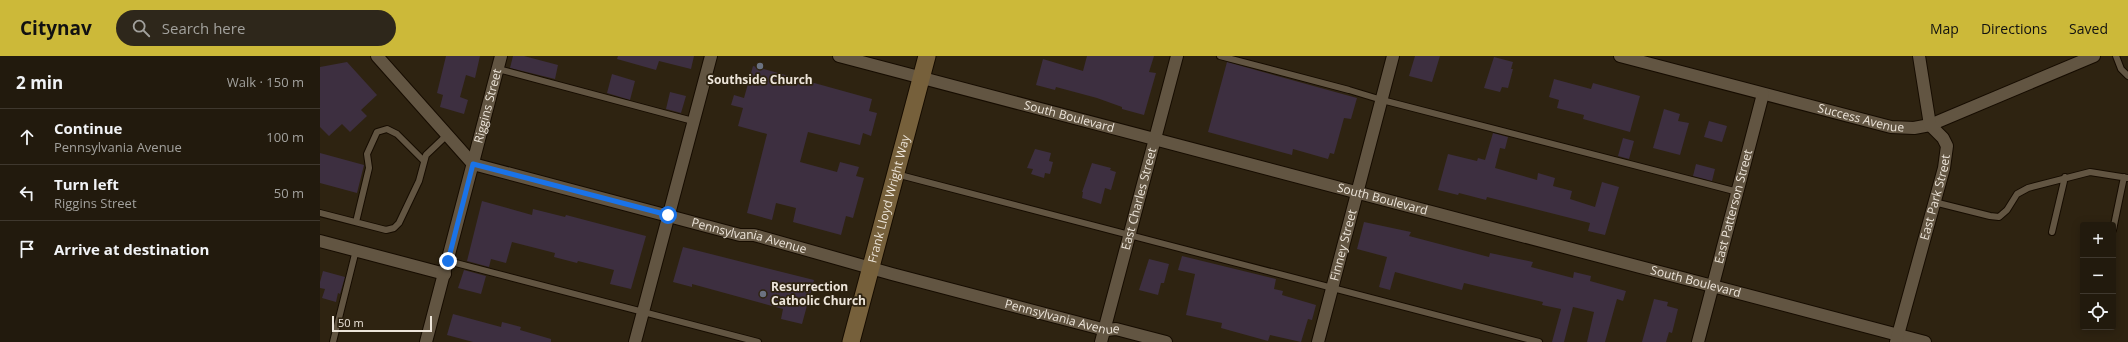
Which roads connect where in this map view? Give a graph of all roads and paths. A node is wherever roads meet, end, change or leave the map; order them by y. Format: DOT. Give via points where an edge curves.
graph roads {
  1 [pos="376,56"];
  2 [pos="501,56"];
  3 [pos="711,56"];
  4 [pos="840,56"];
  5 [pos="927,56"];
  6 [pos="1177,56"];
  7 [pos="1220,56"];
  8 [pos="1393,56"];
  9 [pos="1620,56"];
  10 [pos="1919,56"];
  11 [pos="2094,56"];
  12 [pos="2116,56"];
  13 [pos="498,69"];
  14 [pos="2128,76"];
  15 [pos="922,78"];
  16 [pos="1763,94"];
  17 [pos="1382,100"];
  18 [pos="693,121"];
  19 [pos="1930,125"];
  20 [pos="447,135"];
  21 [pos="1156,140"];
  22 [pos="424,160"];
  23 [pos="473,164"];
  24 [pos="896,174"];
  25 [pos="2065,177"];
  26 [pos="2126,177"];
  27 [pos="1357,192"];
  28 [pos="1738,192"];
  29 [pos="1934,202"];
  30 [pos="320,213"];
  31 [pos="668,215"];
  32 [pos="356,222"];
  33 [pos="2115,222"];
  34 [pos="2052,232"];
  35 [pos="1130,235"];
  36 [pos="320,241"];
  37 [pos="356,250"];
  38 [pos="448,261"];
  39 [pos="872,267"];
  40 [pos="444,274"];
  41 [pos="1713,286"];
  42 [pos="1332,287"];
  43 [pos="642,312"];
  44 [pos="1106,330"];
  45 [pos="1897,338"];
  46 [pos="333,342"];
  47 [pos="426,342"];
  48 [pos="635,342"];
  49 [pos="758,342"];
  50 [pos="851,342"];
  51 [pos="1102,342"];
  52 [pos="1166,342"];
  53 [pos="1318,342"];
  54 [pos="1539,342"];
  55 [pos="1698,342"];
  56 [pos="1925,342"];
  1 -- 20 [label="street"];
  2 -- 13 [label="street, Riggins Street"];
  3 -- 18 [label="street"];
  4 -- 15 [label="street, South Boulevard"];
  5 -- 15 [label="street, Frank Lloyd Wright Way"];
  6 -- 21 [label="street, East Charles Street"];
  7 -- 17 [label="lane"];
  8 -- 17 [label="street, Finney Street"];
  9 -- 16 [label="street, Success Avenue"];
  10 -- 19 [label="street"];
  11 -- 19 [label="street, Success Avenue"];
  12 -- 14 [label="lane"];
  13 -- 18 [label="lane"];
  13 -- 23 [label="street, Riggins Street"];
  15 -- 21 [label="street, South Boulevard"];
  15 -- 24 [label="street, Frank Lloyd Wright Way"];
  16 -- 19 [label="street, Success Avenue" via="1890,127 1914,128"];
  16 -- 28 [label="street, East Patterson Street"];
  17 -- 27 [label="street, Finney Street"];
  17 -- 28 [label="lane"];
  18 -- 31 [label="street"];
  19 -- 29 [label="street, East Park Street" via="1947,146 1944,168"];
  20 -- 22 [label="lane"];
  20 -- 23 [label="street"];
  21 -- 27 [label="street, South Boulevard"];
  21 -- 35 [label="street, East Charles Street"];
  22 -- 32 [label="lane" via="400,223 386,230"];
  22 -- 32 [label="lane" via="397,134 387,128 377,132 367,154 369,168"];
  23 -- 31 [label="street, Pennsylvania Avenue"];
  23 -- 38 [label="street, Riggins Street"];
  24 -- 35 [label="lane"];
  24 -- 39 [label="street, Frank Lloyd Wright Way"];
  25 -- 26 [label="lane" via="2090,172"];
  25 -- 29 [label="lane" via="2017,194 2000,217"];
  25 -- 34 [label="lane"];
  26 -- 33 [label="lane"];
  27 -- 41 [label="street, South Boulevard"];
  27 -- 42 [label="street, Finney Street"];
  28 -- 41 [label="street, East Patterson Street"];
  29 -- 45 [label="street, East Park Street"];
  30 -- 32 [label="lane"];
  31 -- 39 [label="street, Pennsylvania Avenue"];
  31 -- 43 [label="street"];
  35 -- 42 [label="lane"];
  35 -- 44 [label="street, East Charles Street"];
  36 -- 37 [label="street"];
  37 -- 40 [label="street"];
  37 -- 46 [label="lane"];
  38 -- 40 [label="street, Riggins Street"];
  38 -- 43 [label="lane"];
  39 -- 44 [label="street, Pennsylvania Avenue"];
  39 -- 50 [label="street, Frank Lloyd Wright Way"];
  40 -- 47 [label="street, Riggins Street"];
  41 -- 45 [label="street, South Boulevard"];
  41 -- 55 [label="street, East Patterson Street"];
  42 -- 53 [label="street, Finney Street"];
  42 -- 54 [label="lane"];
  43 -- 48 [label="street"];
  43 -- 49 [label="lane"];
  44 -- 51 [label="street, East Charles Street"];
  44 -- 52 [label="street, Pennsylvania Avenue" via="1116,329"];
  45 -- 56 [label="street, South Boulevard"];
}
